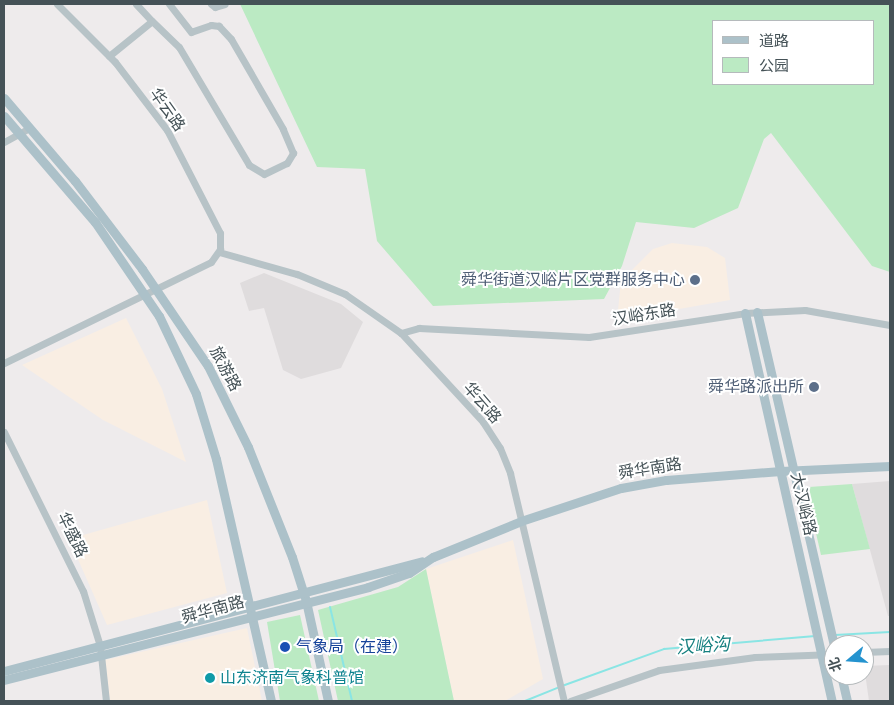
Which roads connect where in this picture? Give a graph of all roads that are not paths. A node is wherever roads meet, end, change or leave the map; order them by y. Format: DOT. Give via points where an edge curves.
graph roads {
  1 [pos="57,4"];
  2 [pos="136,4"];
  3 [pos="168,4"];
  4 [pos="211,4"];
  5 [pos="225,4"];
  6 [pos="152,21"];
  7 [pos="109,56"];
  8 [pos="4,98"];
  9 [pos="4,116"];
  10 [pos="30,128"];
  11 [pos="19,135"];
  12 [pos="4,142"];
  13 [pos="219,252"];
  14 [pos="158,290"];
  15 [pos="143,293"];
  16 [pos="757,312"];
  17 [pos="745,313"];
  18 [pos="890,326"];
  19 [pos="401,333"];
  20 [pos="4,363"];
  21 [pos="4,432"];
  22 [pos="890,466"];
  23 [pos="781,471"];
  24 [pos="794,471"];
  25 [pos="521,521"];
  26 [pos="426,560"];
  27 [pos="303,590"];
  28 [pos="306,601"];
  29 [pos="251,606"];
  30 [pos="253,615"];
  31 [pos="832,635"];
  32 [pos="100,646"];
  33 [pos="890,651"];
  34 [pos="874,652"];
  35 [pos="822,654"];
  36 [pos="101,656"];
  37 [pos="4,671"];
  38 [pos="4,680"];
  39 [pos="843,685"];
  40 [pos="106,701"];
  41 [pos="271,701"];
  42 [pos="328,701"];
  43 [pos="564,701"];
  44 [pos="570,701"];
  45 [pos="832,701"];
  46 [pos="847,701"];
  1 -- 7 [label="street, 华云路"];
  2 -- 6 [label="street"];
  3 -- 6 [label="street" via="191,32 219,26 232,39 283,129 293,153 286,163 264,174 249,165 179,47"];
  4 -- 5 [label="street" via="215,7"];
  6 -- 7 [label="street"];
  7 -- 13 [label="street, 华云路" via="167,130 220,234"];
  8 -- 10 [label="main road, 旅游路"];
  9 -- 11 [label="main road"];
  10 -- 11 [label="street"];
  10 -- 14 [label="main road, 旅游路"];
  11 -- 12 [label="street"];
  11 -- 15 [label="main road" via="95,222"];
  13 -- 14 [label="street" via="211,262"];
  13 -- 19 [label="street, 华云路" via="297,274 345,294"];
  14 -- 15 [label="street"];
  14 -- 27 [label="main road, 旅游路" via="208,366 248,448"];
  15 -- 20 [label="street"];
  15 -- 29 [label="main road" via="159,316 196,394 216,459"];
  16 -- 17 [label="street, 汉峪东路"];
  16 -- 18 [label="street, 汉峪东路" via="805,310"];
  16 -- 24 [label="main road, 大汉峪路"];
  17 -- 19 [label="street, 汉峪东路" via="589,337 419,328"];
  17 -- 23 [label="main road, 大汉峪路"];
  19 -- 25 [label="street, 华云路" via="483,422 500,448 510,473"];
  21 -- 32 [label="street, 华盛路" via="83,591"];
  22 -- 24 [label="main road, 舜华南路"];
  23 -- 24 [label="main road, 舜华南路"];
  23 -- 25 [label="main road, 舜华南路" via="666,480 621,488"];
  23 -- 35 [label="main road, 大汉峪路"];
  24 -- 31 [label="main road, 大汉峪路"];
  25 -- 26 [label="main road, 舜华南路"];
  25 -- 43 [label="street, 华云路"];
  26 -- 27 [label="main road, 舜华南路"];
  26 -- 28 [label="main road, 舜华南路" via="409,573"];
  27 -- 28 [label="main road, 旅游路"];
  27 -- 29 [label="main road, 舜华南路"];
  28 -- 30 [label="main road, 舜华南路"];
  28 -- 42 [label="main road, 旅游路"];
  29 -- 30 [label="main road"];
  29 -- 32 [label="main road, 舜华南路"];
  30 -- 36 [label="main road, 舜华南路"];
  30 -- 41 [label="main road"];
  32 -- 36 [label="street, 华盛路"];
  32 -- 37 [label="main road, 舜华南路"];
  33 -- 34 [label="street"];
  35 -- 44 [label="street" via="755,657 659,670"];
  35 -- 45 [label="main road, 大汉峪路"];
  36 -- 38 [label="main road, 舜华南路"];
  36 -- 40 [label="street, 华盛路"];
  39 -- 46 [label="main road"];
}
